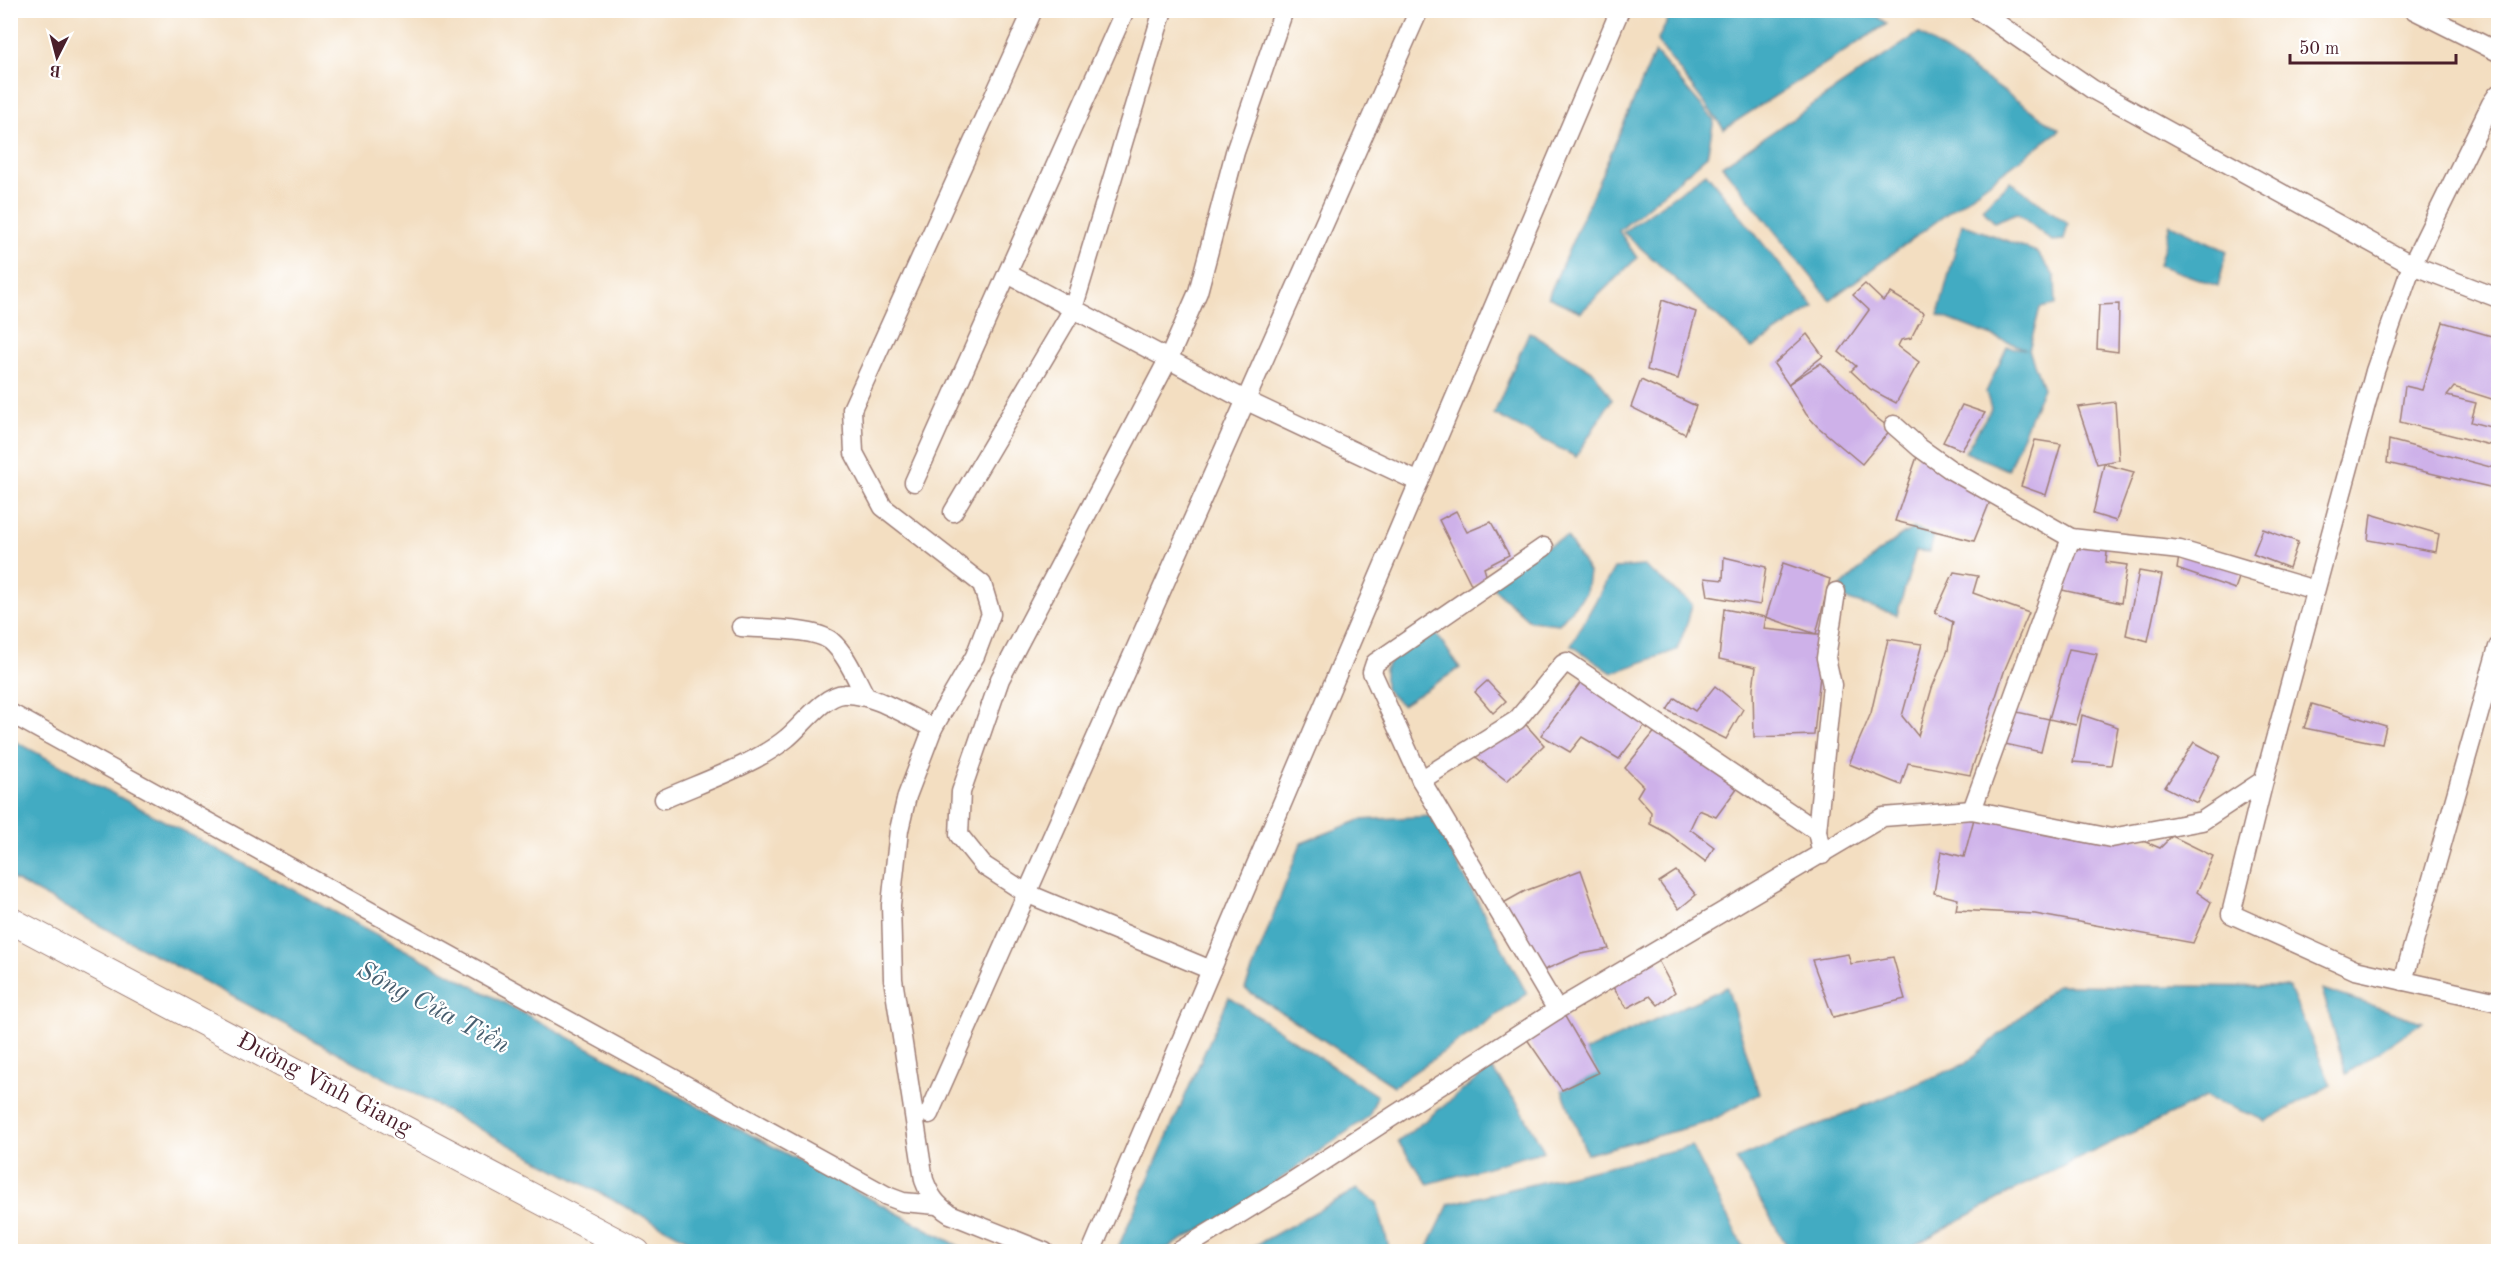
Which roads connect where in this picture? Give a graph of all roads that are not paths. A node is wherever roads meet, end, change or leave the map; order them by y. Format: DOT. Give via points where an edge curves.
graph roads {
  1 [pos="1033,10"];
  2 [pos="1125,10"];
  3 [pos="1163,10"];
  4 [pos="1284,10"];
  5 [pos="1419,10"];
  6 [pos="1620,10"];
  7 [pos="1978,10"];
  8 [pos="2414,10"];
  9 [pos="2499,52"];
  10 [pos="2499,94"];
  11 [pos="2412,265"];
  12 [pos="1008,274"];
  13 [pos="2499,298"];
  14 [pos="1073,309"];
  15 [pos="1169,358"];
  16 [pos="1247,401"];
  17 [pos="1894,425"];
  18 [pos="914,482"];
  19 [pos="1419,482"];
  20 [pos="953,512"];
  21 [pos="2071,538"];
  22 [pos="1544,547"];
  23 [pos="2315,590"];
  24 [pos="1836,592"];
  25 [pos="741,627"];
  26 [pos="2499,646"];
  27 [pos="866,697"];
  28 [pos="10,713"];
  29 [pos="933,728"];
  30 [pos="1421,780"];
  31 [pos="2264,780"];
  32 [pos="664,799"];
  33 [pos="1972,810"];
  34 [pos="1817,831"];
  35 [pos="1822,855"];
  36 [pos="1026,893"];
  37 [pos="10,920"];
  38 [pos="1211,970"];
  39 [pos="2403,981"];
  40 [pos="2499,1002"];
  41 [pos="1557,1010"];
  42 [pos="929,1114"];
  43 [pos="937,1205"];
  44 [pos="637,1251"];
  45 [pos="1045,1251"];
  46 [pos="1091,1251"];
  47 [pos="1178,1251"];
  1 -- 29 [label="street" via="852,409 854,453 883,507 982,584 991,614 975,656"];
  2 -- 12 [label="street"];
  3 -- 14 [label="street"];
  4 -- 15 [label="street" via="1235,152 1198,292"];
  5 -- 16 [label="street"];
  6 -- 19 [label="street"];
  7 -- 11 [label="street" via="2092,88"];
  8 -- 9 [label="street"];
  10 -- 11 [label="street"];
  11 -- 13 [label="street"];
  11 -- 23 [label="street" via="2375,371"];
  12 -- 14 [label="street"];
  12 -- 18 [label="street"];
  14 -- 15 [label="street"];
  14 -- 20 [label="street"];
  15 -- 16 [label="street"];
  15 -- 36 [label="street" via="1000,679 961,792 959,836 983,866"];
  16 -- 19 [label="street"];
  16 -- 36 [label="street"];
  17 -- 21 [label="street" via="1951,470"];
  19 -- 38 [label="street"];
  21 -- 23 [label="street" via="2180,550"];
  21 -- 33 [label="street"];
  22 -- 30 [label="street" via="1372,668"];
  23 -- 31 [label="street"];
  24 -- 34 [label="street" via="1826,658 1832,686"];
  25 -- 27 [label="street" via="816,634 831,640"];
  26 -- 39 [label="street"];
  27 -- 29 [label="street"];
  27 -- 32 [label="street" via="835,695 787,739"];
  28 -- 43 [label="street" via="887,1196 903,1202"];
  29 -- 43 [label="street" via="902,814 891,906 891,943 924,1180"];
  30 -- 34 [label="street" via="1517,720 1567,662"];
  30 -- 41 [label="street"];
  31 -- 33 [label="street" via="2202,820 2111,838"];
  31 -- 39 [label="street" via="2231,914 2355,970"];
  33 -- 35 [label="street" via="1883,817"];
  34 -- 35 [label="street"];
  35 -- 41 [label="street"];
  36 -- 38 [label="street"];
  36 -- 42 [label="street"];
  37 -- 44 [label="street, Đường Vĩnh Giang"];
  38 -- 46 [label="street"];
  39 -- 40 [label="street"];
  41 -- 47 [label="street"];
  43 -- 45 [label="street" via="950,1214"];
}
